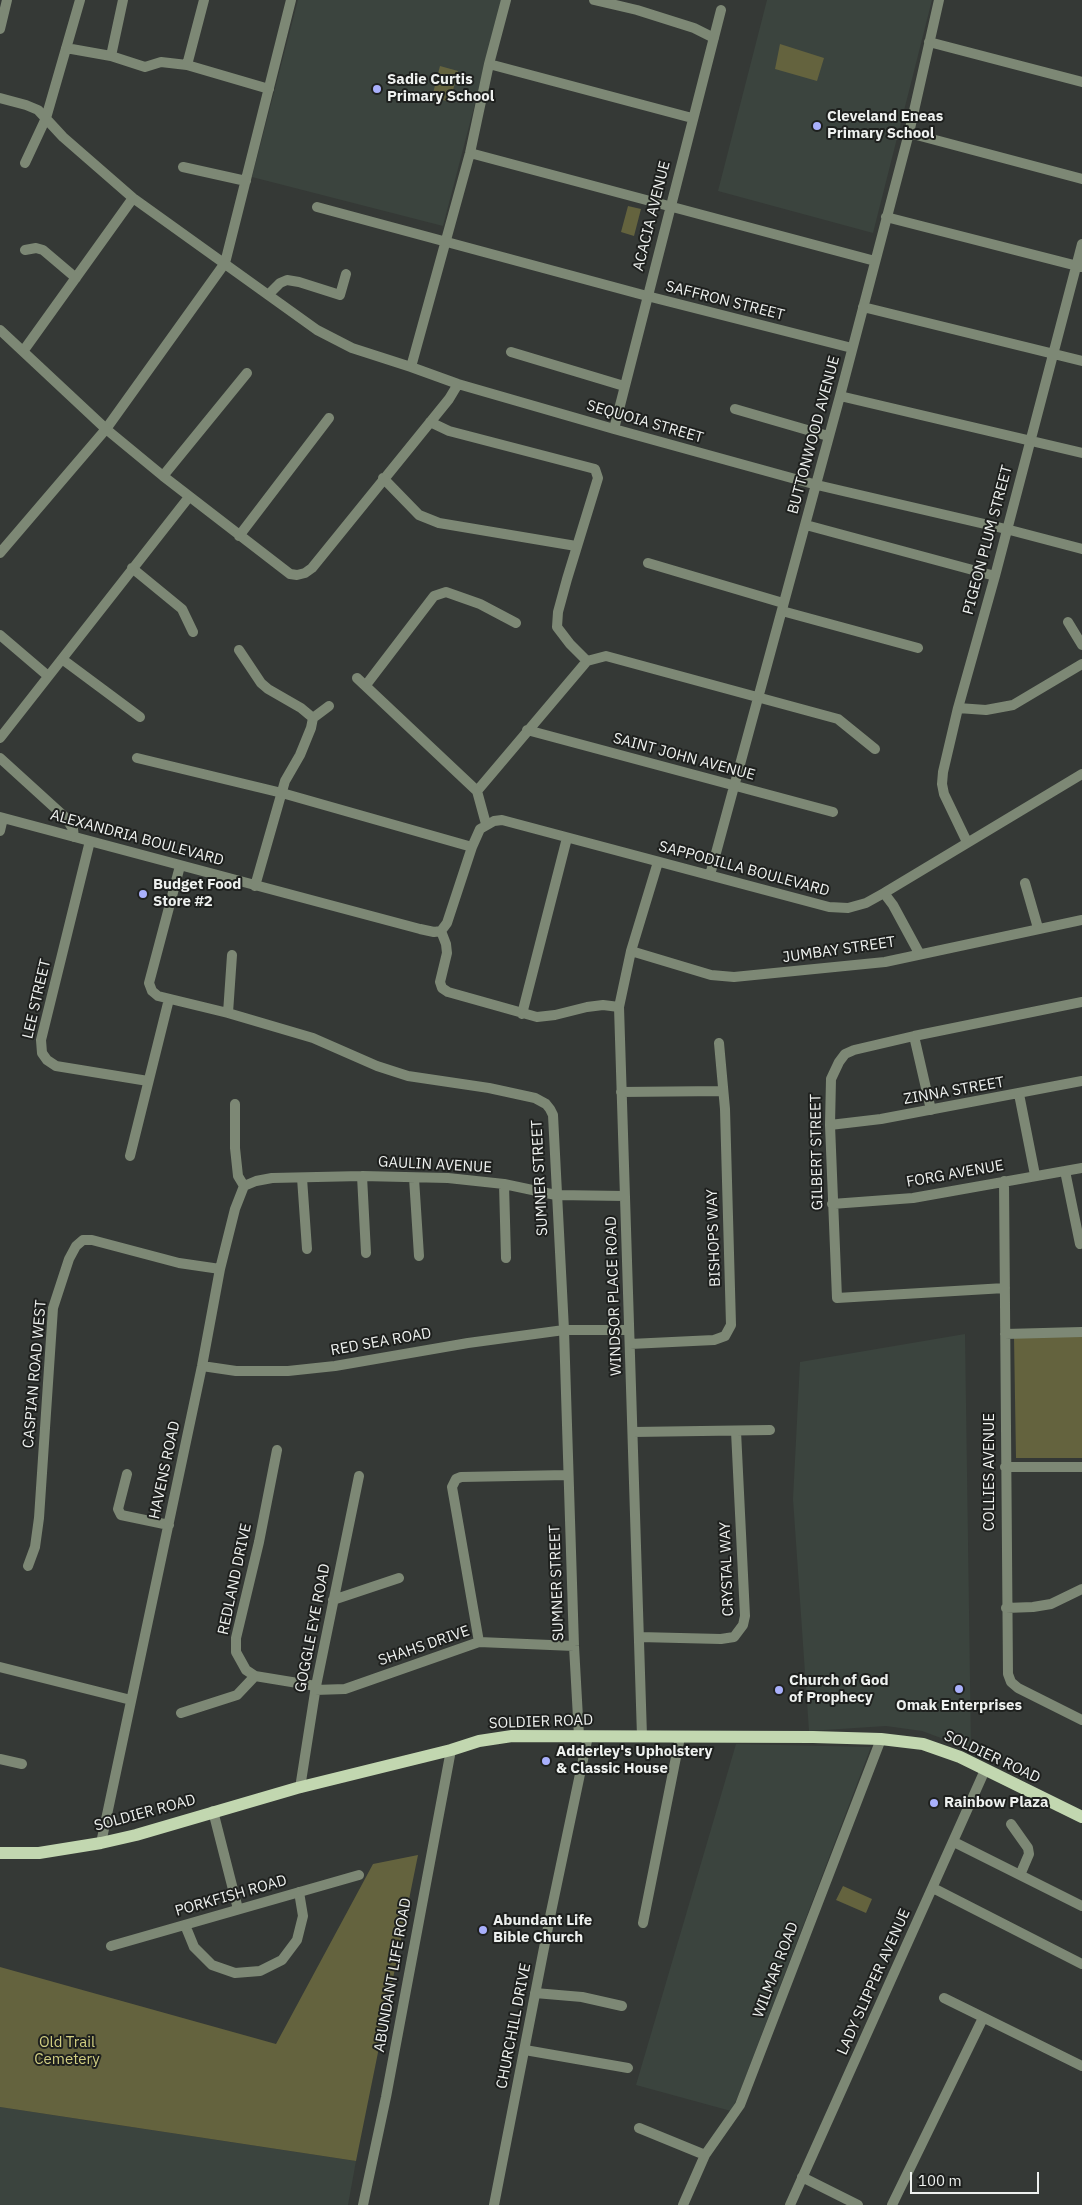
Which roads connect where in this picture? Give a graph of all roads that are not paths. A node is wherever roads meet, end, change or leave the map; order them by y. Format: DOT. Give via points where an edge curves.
graph roads {
  1 [pos="7,0"];
  2 [pos="80,0"];
  3 [pos="123,0"];
  4 [pos="204,0"];
  5 [pos="291,0"];
  6 [pos="506,0"];
  7 [pos="594,0"];
  8 [pos="939,0"];
  9 [pos="721,10"];
  10 [pos="0,27"];
  11 [pos="714,38"];
  12 [pos="929,42"];
  13 [pos="66,48"];
  14 [pos="111,56"];
  15 [pos="489,64"];
  16 [pos="186,65"];
  17 [pos="1082,82"];
  18 [pos="269,89"];
  19 [pos="0,98"];
  20 [pos="46,118"];
  21 [pos="692,118"];
  22 [pos="909,133"];
  23 [pos="470,153"];
  24 [pos="25,162"];
  25 [pos="183,168"];
  26 [pos="1082,179"];
  27 [pos="246,182"];
  28 [pos="133,198"];
  29 [pos="670,205"];
  30 [pos="317,207"];
  31 [pos="886,217"];
  32 [pos="446,242"];
  33 [pos="1082,244"];
  34 [pos="26,250"];
  35 [pos="875,261"];
  36 [pos="225,263"];
  37 [pos="1079,266"];
  38 [pos="346,274"];
  39 [pos="76,278"];
  40 [pos="269,294"];
  41 [pos="646,296"];
  42 [pos="863,307"];
  43 [pos="0,330"];
  44 [pos="852,348"];
  45 [pos="24,350"];
  46 [pos="511,352"];
  47 [pos="1052,353"];
  48 [pos="1082,361"];
  49 [pos="411,367"];
  50 [pos="248,373"];
  51 [pos="458,384"];
  52 [pos="624,386"];
  53 [pos="840,396"];
  54 [pos="735,409"];
  55 [pos="329,418"];
  56 [pos="430,422"];
  57 [pos="106,429"];
  58 [pos="614,429"];
  59 [pos="828,436"];
  60 [pos="1030,439"];
  61 [pos="1082,453"];
  62 [pos="163,476"];
  63 [pos="383,478"];
  64 [pos="817,485"];
  65 [pos="189,497"];
  66 [pos="806,525"];
  67 [pos="1006,529"];
  68 [pos="239,536"];
  69 [pos="576,546"];
  70 [pos="1082,549"];
  71 [pos="0,553"];
  72 [pos="648,564"];
  73 [pos="132,568"];
  74 [pos="995,576"];
  75 [pos="782,607"];
  76 [pos="1068,622"];
  77 [pos="516,623"];
  78 [pos="193,632"];
  79 [pos="0,635"];
  80 [pos="1082,645"];
  81 [pos="918,648"];
  82 [pos="239,650"];
  83 [pos="62,658"];
  84 [pos="587,661"];
  85 [pos="1082,664"];
  86 [pos="48,676"];
  87 [pos="357,678"];
  88 [pos="366,685"];
  89 [pos="759,698"];
  90 [pos="329,706"];
  91 [pos="958,708"];
  92 [pos="140,717"];
  93 [pos="313,718"];
  94 [pos="527,730"];
  95 [pos="0,738"];
  96 [pos="875,749"];
  97 [pos="0,758"];
  98 [pos="137,758"];
  99 [pos="1082,774"];
  100 [pos="733,786"];
  101 [pos="477,792"];
  102 [pos="282,793"];
  103 [pos="833,812"];
  104 [pos="2,817"];
  105 [pos="486,824"];
  106 [pos="0,831"];
  107 [pos="74,837"];
  108 [pos="567,838"];
  109 [pos="90,841"];
  110 [pos="967,842"];
  111 [pos="472,847"];
  112 [pos="658,862"];
  113 [pos="180,866"];
  114 [pos="710,875"];
  115 [pos="1025,883"];
  116 [pos="256,886"];
  117 [pos="884,893"];
  118 [pos="1082,920"];
  119 [pos="1038,928"];
  120 [pos="441,931"];
  121 [pos="631,951"];
  122 [pos="919,953"];
  123 [pos="232,955"];
  124 [pos="169,999"];
  125 [pos="1082,1002"];
  126 [pos="619,1007"];
  127 [pos="228,1013"];
  128 [pos="522,1014"];
  129 [pos="914,1036"];
  130 [pos="719,1042"];
  131 [pos="148,1081"];
  132 [pos="1082,1081"];
  133 [pos="723,1091"];
  134 [pos="621,1092"];
  135 [pos="1019,1094"];
  136 [pos="235,1104"];
  137 [pos="931,1110"];
  138 [pos="830,1125"];
  139 [pos="130,1156"];
  140 [pos="1082,1168"];
  141 [pos="1065,1171"];
  142 [pos="1035,1175"];
  143 [pos="362,1176"];
  144 [pos="302,1178"];
  145 [pos="414,1178"];
  146 [pos="1004,1181"];
  147 [pos="504,1184"];
  148 [pos="244,1186"];
  149 [pos="556,1195"];
  150 [pos="625,1196"];
  151 [pos="832,1204"];
  152 [pos="1080,1244"];
  153 [pos="307,1249"];
  154 [pos="366,1254"];
  155 [pos="419,1256"];
  156 [pos="506,1258"];
  157 [pos="220,1269"];
  158 [pos="1005,1288"];
  159 [pos="564,1330"];
  160 [pos="629,1330"];
  161 [pos="1082,1332"];
  162 [pos="1005,1334"];
  163 [pos="630,1344"];
  164 [pos="202,1366"];
  165 [pos="770,1430"];
  166 [pos="736,1431"];
  167 [pos="633,1432"];
  168 [pos="277,1450"];
  169 [pos="1005,1467"];
  170 [pos="1082,1467"];
  171 [pos="127,1474"];
  172 [pos="568,1475"];
  173 [pos="359,1476"];
  174 [pos="168,1526"];
  175 [pos="28,1566"];
  176 [pos="399,1578"];
  177 [pos="1082,1589"];
  178 [pos="334,1600"];
  179 [pos="1006,1608"];
  180 [pos="639,1637"];
  181 [pos="479,1642"];
  182 [pos="574,1646"];
  183 [pos="0,1667"];
  184 [pos="255,1676"];
  185 [pos="315,1688"];
  186 [pos="131,1700"];
  187 [pos="181,1713"];
  188 [pos="1082,1720"];
  189 [pos="584,1736"];
  190 [pos="642,1736"];
  191 [pos="680,1737"];
  192 [pos="881,1739"];
  193 [pos="451,1750"];
  194 [pos="0,1759"];
  195 [pos="22,1764"];
  196 [pos="984,1770"];
  197 [pos="300,1788"];
  198 [pos="213,1811"];
  199 [pos="1082,1817"];
  200 [pos="1011,1824"];
  201 [pos="954,1842"];
  202 [pos="101,1843"];
  203 [pos="0,1853"];
  204 [pos="359,1874"];
  205 [pos="1020,1875"];
  206 [pos="933,1888"];
  207 [pos="299,1892"];
  208 [pos="1082,1906"];
  209 [pos="238,1909"];
  210 [pos="643,1923"];
  211 [pos="185,1924"];
  212 [pos="111,1946"];
  213 [pos="1082,1964"];
  214 [pos="535,1993"];
  215 [pos="944,1998"];
  216 [pos="622,2006"];
  217 [pos="983,2018"];
  218 [pos="525,2050"];
  219 [pos="1082,2066"];
  220 [pos="628,2068"];
  221 [pos="639,2128"];
  222 [pos="705,2155"];
  223 [pos="802,2177"];
  224 [pos="362,2205"];
  225 [pos="494,2205"];
  226 [pos="683,2205"];
  227 [pos="790,2205"];
  228 [pos="858,2205"];
  229 [pos="892,2205"];
  1 -- 10 [label="street"];
  2 -- 13 [label="street"];
  3 -- 14 [label="street"];
  4 -- 16 [label="street"];
  5 -- 18 [label="street"];
  6 -- 15 [label="street"];
  7 -- 11 [label="street" via="678,23"];
  8 -- 12 [label="street, BUTTONWOOD AVENUE"];
  9 -- 11 [label="street, ACACIA AVENUE"];
  11 -- 21 [label="street, ACACIA AVENUE"];
  12 -- 17 [label="street"];
  12 -- 22 [label="street, BUTTONWOOD AVENUE"];
  13 -- 14 [label="street"];
  13 -- 20 [label="street"];
  14 -- 16 [label="street" via="145,67 160,62"];
  15 -- 21 [label="street"];
  15 -- 23 [label="street"];
  16 -- 18 [label="street"];
  18 -- 27 [label="street"];
  19 -- 20 [label="street, SEQUOIA STREET" via="38,110"];
  20 -- 24 [label="street"];
  20 -- 28 [label="street, SEQUOIA STREET"];
  21 -- 29 [label="street, ACACIA AVENUE"];
  22 -- 26 [label="street"];
  22 -- 31 [label="street, BUTTONWOOD AVENUE"];
  23 -- 29 [label="street"];
  23 -- 32 [label="street"];
  25 -- 27 [label="street"];
  27 -- 36 [label="street"];
  28 -- 36 [label="street, SEQUOIA STREET"];
  28 -- 39 [label="street"];
  29 -- 35 [label="street"];
  29 -- 41 [label="street, ACACIA AVENUE"];
  30 -- 32 [label="street, SAFFRON STREET"];
  31 -- 35 [label="street, BUTTONWOOD AVENUE"];
  31 -- 37 [label="street"];
  32 -- 41 [label="street, SAFFRON STREET"];
  32 -- 49 [label="street"];
  33 -- 37 [label="street, PIGEON PLUM STREET"];
  34 -- 39 [label="street" via="43,250"];
  35 -- 42 [label="street, BUTTONWOOD AVENUE"];
  36 -- 40 [label="street, SEQUOIA STREET"];
  36 -- 57 [label="street"];
  37 -- 47 [label="street, PIGEON PLUM STREET"];
  38 -- 40 [label="street" via="340,296 287,280"];
  39 -- 45 [label="street"];
  40 -- 49 [label="street, SEQUOIA STREET" via="317,330 352,348"];
  41 -- 44 [label="street, SAFFRON STREET"];
  41 -- 52 [label="street, ACACIA AVENUE"];
  42 -- 44 [label="street, BUTTONWOOD AVENUE"];
  42 -- 47 [label="street"];
  43 -- 45 [label="street"];
  44 -- 53 [label="street, BUTTONWOOD AVENUE"];
  45 -- 57 [label="street"];
  46 -- 52 [label="street"];
  47 -- 48 [label="street"];
  47 -- 60 [label="street, PIGEON PLUM STREET"];
  49 -- 51 [label="street, SEQUOIA STREET"];
  50 -- 62 [label="street"];
  51 -- 56 [label="street"];
  51 -- 58 [label="street, SEQUOIA STREET"];
  52 -- 58 [label="street, ACACIA AVENUE"];
  53 -- 59 [label="street, BUTTONWOOD AVENUE"];
  53 -- 60 [label="street"];
  54 -- 59 [label="street"];
  55 -- 68 [label="street"];
  56 -- 63 [label="street"];
  56 -- 69 [label="street" via="595,469 598,478"];
  57 -- 62 [label="street"];
  57 -- 71 [label="street"];
  58 -- 64 [label="street, SEQUOIA STREET"];
  59 -- 64 [label="street, BUTTONWOOD AVENUE"];
  60 -- 61 [label="street"];
  60 -- 67 [label="street, PIGEON PLUM STREET"];
  62 -- 65 [label="street"];
  63 -- 68 [label="street" via="305,573 290,574"];
  63 -- 69 [label="street" via="419,515 439,524"];
  64 -- 66 [label="street, BUTTONWOOD AVENUE"];
  64 -- 67 [label="street, SEQUOIA STREET"];
  65 -- 68 [label="street"];
  65 -- 73 [label="street"];
  66 -- 74 [label="street"];
  66 -- 75 [label="street, BUTTONWOOD AVENUE"];
  67 -- 70 [label="street, SEQUOIA STREET"];
  67 -- 74 [label="street, PIGEON PLUM STREET"];
  69 -- 84 [label="street" via="557,627"];
  72 -- 75 [label="street"];
  73 -- 78 [label="street" via="182,610"];
  73 -- 83 [label="street"];
  74 -- 91 [label="street, PIGEON PLUM STREET"];
  75 -- 81 [label="street"];
  75 -- 89 [label="street, BUTTONWOOD AVENUE"];
  76 -- 80 [label="street"];
  77 -- 88 [label="street" via="480,604 446,592 434,596"];
  79 -- 86 [label="street"];
  82 -- 93 [label="street" via="261,683"];
  83 -- 86 [label="street"];
  83 -- 92 [label="street"];
  84 -- 89 [label="street" via="606,656"];
  84 -- 94 [label="street"];
  85 -- 91 [label="street" via="1013,705 986,710"];
  86 -- 95 [label="street"];
  87 -- 88 [label="street"];
  88 -- 101 [label="street"];
  89 -- 96 [label="street" via="838,719"];
  89 -- 100 [label="street, BUTTONWOOD AVENUE"];
  90 -- 93 [label="street"];
  91 -- 110 [label="street, PIGEON PLUM STREET" via="942,784"];
  93 -- 102 [label="street"];
  94 -- 100 [label="street, SAINT JOHN AVENUE"];
  94 -- 101 [label="street"];
  97 -- 107 [label="street" via="66,818"];
  98 -- 102 [label="street"];
  99 -- 110 [label="street, SAPPODILLA BOULEVARD"];
  100 -- 103 [label="street, SAINT JOHN AVENUE"];
  100 -- 114 [label="street, BUTTONWOOD AVENUE"];
  101 -- 105 [label="street"];
  102 -- 111 [label="street"];
  102 -- 116 [label="street"];
  104 -- 106 [label="street"];
  104 -- 107 [label="street, ALEXANDRIA BOULEVARD"];
  105 -- 108 [label="street, SAPPODILLA BOULEVARD" via="502,820"];
  105 -- 111 [label="street" via="480,829"];
  107 -- 109 [label="street, ALEXANDRIA BOULEVARD"];
  108 -- 112 [label="street, SAPPODILLA BOULEVARD"];
  108 -- 128 [label="street"];
  109 -- 113 [label="street, ALEXANDRIA BOULEVARD"];
  109 -- 131 [label="street, LEE STREET" via="41,1040 42,1053 56,1066"];
  110 -- 117 [label="street, SAPPODILLA BOULEVARD"];
  111 -- 120 [label="street" via="446,926"];
  112 -- 114 [label="street, SAPPODILLA BOULEVARD"];
  112 -- 121 [label="street, WINDSOR PLACE ROAD"];
  113 -- 116 [label="street, ALEXANDRIA BOULEVARD"];
  113 -- 124 [label="street, SUMNER STREET" via="149,983 154,994"];
  114 -- 117 [label="street, SAPPODILLA BOULEVARD" via="829,907 848,908"];
  115 -- 119 [label="street"];
  116 -- 120 [label="street, ALEXANDRIA BOULEVARD" via="420,929"];
  117 -- 122 [label="street"];
  118 -- 119 [label="street, JUMBAY STREET"];
  119 -- 122 [label="street, JUMBAY STREET"];
  120 -- 128 [label="street" via="447,953 440,982 442,988"];
  121 -- 122 [label="street, JUMBAY STREET" via="723,978 886,962"];
  121 -- 126 [label="street, WINDSOR PLACE ROAD"];
  123 -- 127 [label="street"];
  124 -- 127 [label="street, SUMNER STREET"];
  124 -- 131 [label="street"];
  125 -- 129 [label="street, GILBERT STREET"];
  126 -- 128 [label="street" via="603,1005 538,1017"];
  126 -- 134 [label="street, WINDSOR PLACE ROAD"];
  127 -- 149 [label="street, SUMNER STREET" via="313,1038 408,1076 489,1088 541,1100 553,1115"];
  129 -- 137 [label="street"];
  129 -- 138 [label="street, GILBERT STREET" via="845,1054 831,1079"];
  130 -- 133 [label="street, BISHOPS WAY"];
  131 -- 139 [label="street"];
  132 -- 135 [label="street, ZINNA STREET"];
  133 -- 134 [label="street"];
  133 -- 163 [label="street, BISHOPS WAY" via="731,1325 725,1336 714,1340"];
  134 -- 150 [label="street, WINDSOR PLACE ROAD"];
  135 -- 137 [label="street, ZINNA STREET"];
  135 -- 142 [label="street"];
  136 -- 148 [label="street" via="237,1167"];
  137 -- 138 [label="street, ZINNA STREET"];
  138 -- 151 [label="street, GILBERT STREET"];
  140 -- 141 [label="street, FORG AVENUE"];
  141 -- 142 [label="street, FORG AVENUE"];
  141 -- 152 [label="street"];
  142 -- 146 [label="street, FORG AVENUE"];
  143 -- 144 [label="street, GAULIN AVENUE"];
  143 -- 145 [label="street, GAULIN AVENUE"];
  143 -- 154 [label="street"];
  144 -- 148 [label="street, GAULIN AVENUE" via="272,1178"];
  144 -- 153 [label="street"];
  145 -- 147 [label="street, GAULIN AVENUE"];
  145 -- 155 [label="street"];
  146 -- 151 [label="street, FORG AVENUE" via="913,1198"];
  146 -- 158 [label="street, COLLIES AVENUE"];
  147 -- 149 [label="street, GAULIN AVENUE"];
  147 -- 156 [label="street"];
  148 -- 157 [label="street, HAVENS ROAD"];
  149 -- 150 [label="street, GAULIN AVENUE"];
  149 -- 159 [label="street, SUMNER STREET"];
  150 -- 160 [label="street, WINDSOR PLACE ROAD"];
  151 -- 158 [label="street, GILBERT STREET" via="838,1298"];
  157 -- 164 [label="street, HAVENS ROAD"];
  157 -- 175 [label="street, CASPIAN ROAD WEST" via="92,1240 83,1240 76,1246 54,1308 39,1518 35,1547"];
  158 -- 162 [label="street, COLLIES AVENUE"];
  159 -- 160 [label="street, RED SEA ROAD"];
  159 -- 164 [label="street, RED SEA ROAD" via="288,1371 236,1372"];
  159 -- 172 [label="street, SUMNER STREET"];
  160 -- 163 [label="street, WINDSOR PLACE ROAD"];
  161 -- 162 [label="street"];
  162 -- 169 [label="street, COLLIES AVENUE"];
  163 -- 167 [label="street, WINDSOR PLACE ROAD"];
  164 -- 174 [label="street, HAVENS ROAD"];
  165 -- 166 [label="street"];
  166 -- 167 [label="street"];
  166 -- 180 [label="street, CRYSTAL WAY" via="743,1625 734,1637 721,1639"];
  167 -- 180 [label="street, WINDSOR PLACE ROAD"];
  168 -- 184 [label="street, REDLAND DRIVE" via="236,1638 240,1662"];
  169 -- 170 [label="street"];
  169 -- 179 [label="street, COLLIES AVENUE"];
  171 -- 174 [label="street" via="118,1508 121,1515"];
  172 -- 181 [label="street" via="456,1479 452,1487"];
  172 -- 182 [label="street, SUMNER STREET"];
  173 -- 178 [label="street, GOGGLE EYE ROAD"];
  174 -- 186 [label="street, HAVENS ROAD"];
  176 -- 178 [label="street"];
  177 -- 179 [label="street" via="1052,1604"];
  178 -- 185 [label="street, GOGGLE EYE ROAD"];
  179 -- 188 [label="street, COLLIES AVENUE" via="1010,1682"];
  180 -- 190 [label="street, WINDSOR PLACE ROAD"];
  181 -- 182 [label="street, SHAHS DRIVE"];
  181 -- 185 [label="street, SHAHS DRIVE" via="345,1690"];
  182 -- 189 [label="street, SUMNER STREET"];
  183 -- 186 [label="street"];
  184 -- 185 [label="street"];
  184 -- 187 [label="street" via="237,1695"];
  185 -- 197 [label="street, GOGGLE EYE ROAD"];
  186 -- 202 [label="street, HAVENS ROAD"];
  189 -- 190 [label="main road, SOLDIER ROAD"];
  189 -- 193 [label="main road, SOLDIER ROAD" via="512,1736 479,1741"];
  189 -- 214 [label="street, CHURCHILL DRIVE"];
  190 -- 191 [label="main road, SOLDIER ROAD"];
  191 -- 192 [label="main road, SOLDIER ROAD"];
  191 -- 210 [label="street"];
  192 -- 196 [label="main road, SOLDIER ROAD" via="923,1744 960,1757"];
  192 -- 222 [label="street, WILMAR ROAD" via="740,2105"];
  193 -- 197 [label="main road, SOLDIER ROAD"];
  193 -- 224 [label="street, ABUNDANT LIFE ROAD" via="386,2097"];
  194 -- 195 [label="street"];
  196 -- 199 [label="main road, SOLDIER ROAD"];
  196 -- 201 [label="street, LADY SLIPPER AVENUE"];
  197 -- 198 [label="main road, SOLDIER ROAD"];
  198 -- 202 [label="main road, SOLDIER ROAD"];
  198 -- 209 [label="street"];
  200 -- 205 [label="street" via="1028,1848 1029,1854"];
  201 -- 205 [label="street"];
  201 -- 206 [label="street, LADY SLIPPER AVENUE"];
  202 -- 203 [label="main road, SOLDIER ROAD" via="39,1853"];
  204 -- 207 [label="street, PORKFISH ROAD"];
  205 -- 208 [label="street"];
  206 -- 213 [label="street"];
  206 -- 223 [label="street, LADY SLIPPER AVENUE"];
  207 -- 209 [label="street, PORKFISH ROAD"];
  207 -- 211 [label="street" via="303,1916 297,1940 282,1960 260,1972 235,1973 212,1965 194,1948"];
  209 -- 211 [label="street, PORKFISH ROAD"];
  211 -- 212 [label="street, PORKFISH ROAD"];
  214 -- 216 [label="street" via="582,1996"];
  214 -- 218 [label="street, CHURCHILL DRIVE"];
  215 -- 217 [label="street"];
  217 -- 219 [label="street"];
  217 -- 229 [label="street"];
  218 -- 220 [label="street"];
  218 -- 225 [label="street, CHURCHILL DRIVE"];
  221 -- 222 [label="street"];
  222 -- 226 [label="street, WILMAR ROAD"];
  223 -- 227 [label="street, LADY SLIPPER AVENUE"];
  223 -- 228 [label="street"];
}
